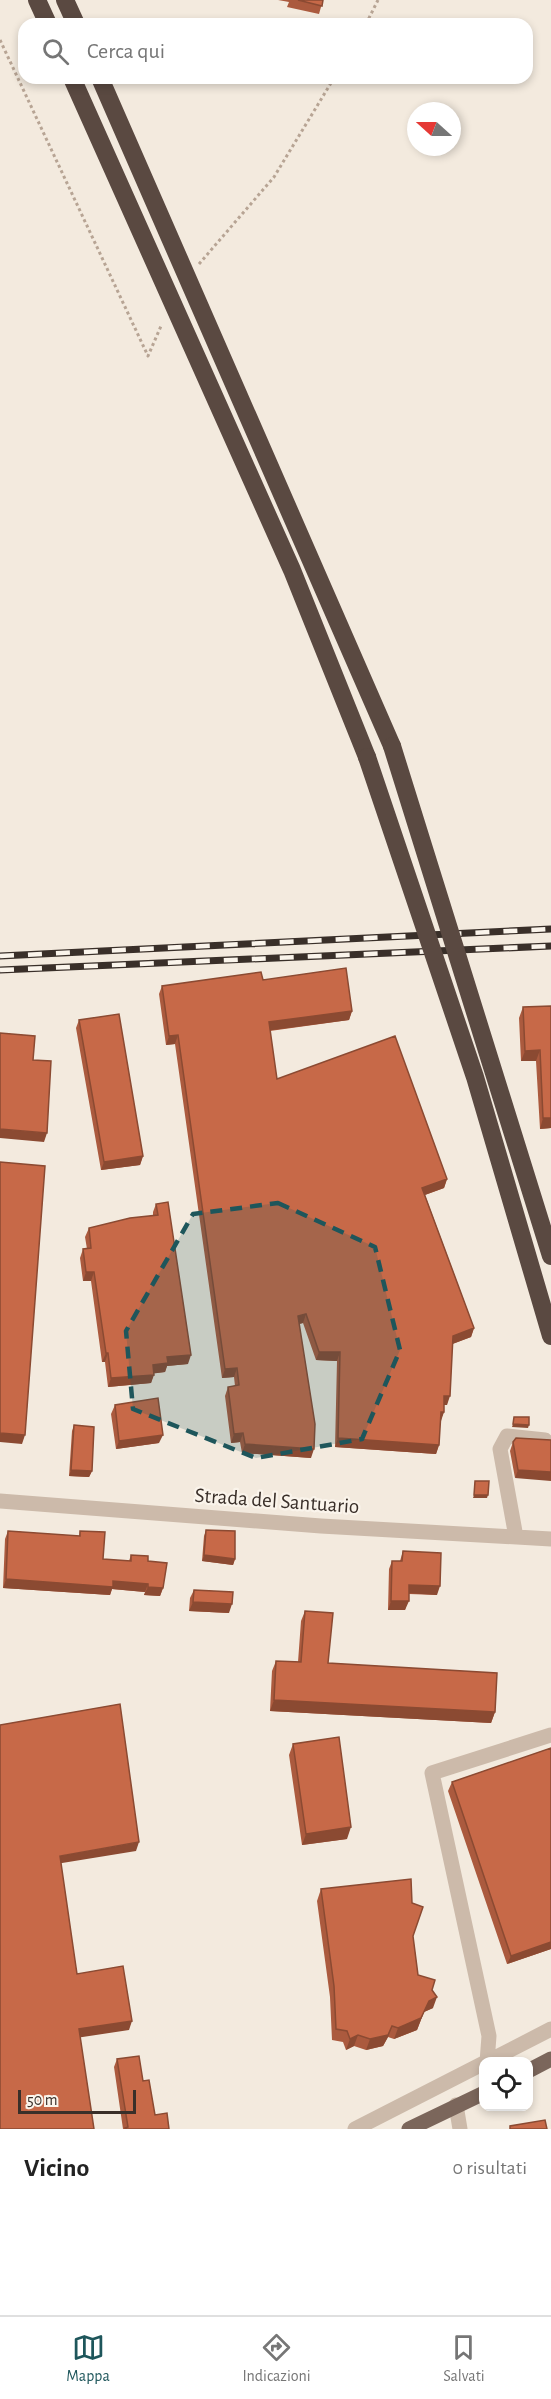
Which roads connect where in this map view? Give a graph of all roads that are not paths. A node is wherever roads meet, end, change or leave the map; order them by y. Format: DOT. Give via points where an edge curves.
graph roads {
  1 [pos="37,0"];
  2 [pos="65,0"];
  3 [pos="45,18"];
  4 [pos="73,18"];
  5 [pos="75,84"];
  6 [pos="103,84"];
  7 [pos="551,1256"];
  8 [pos="551,1336"];
  9 [pos="550,1440"];
  10 [pos="0,1501"];
  11 [pos="516,1537"];
  12 [pos="551,1539"];
  13 [pos="551,1736"];
  14 [pos="551,2029"];
  15 [pos="487,2057"];
  16 [pos="496,2057"];
  17 [pos="551,2059"];
  18 [pos="479,2066"];
  19 [pos="533,2068"];
  20 [pos="479,2095"];
  21 [pos="456,2105"];
  22 [pos="355,2129"];
  23 [pos="409,2129"];
  24 [pos="460,2129"];
  1 -- 3 [label="highway"];
  2 -- 4 [label="highway"];
  5 -- 8 [label="highway, bridge" via="292,570 367,757 475,1077"];
  6 -- 7 [label="highway, bridge" via="392,746"];
  9 -- 11 [label="street" via="507,1436 500,1449"];
  10 -- 11 [label="street, Strada del Santuario"];
  11 -- 12 [label="street, Strada del Santuario"];
  13 -- 15 [label="street" via="432,1773 489,2036"];
  14 -- 16 [label="street"];
  17 -- 19 [label="main road"];
  18 -- 22 [label="street"];
  20 -- 21 [label="main road"];
  21 -- 23 [label="main road"];
  21 -- 24 [label="street"];
}
